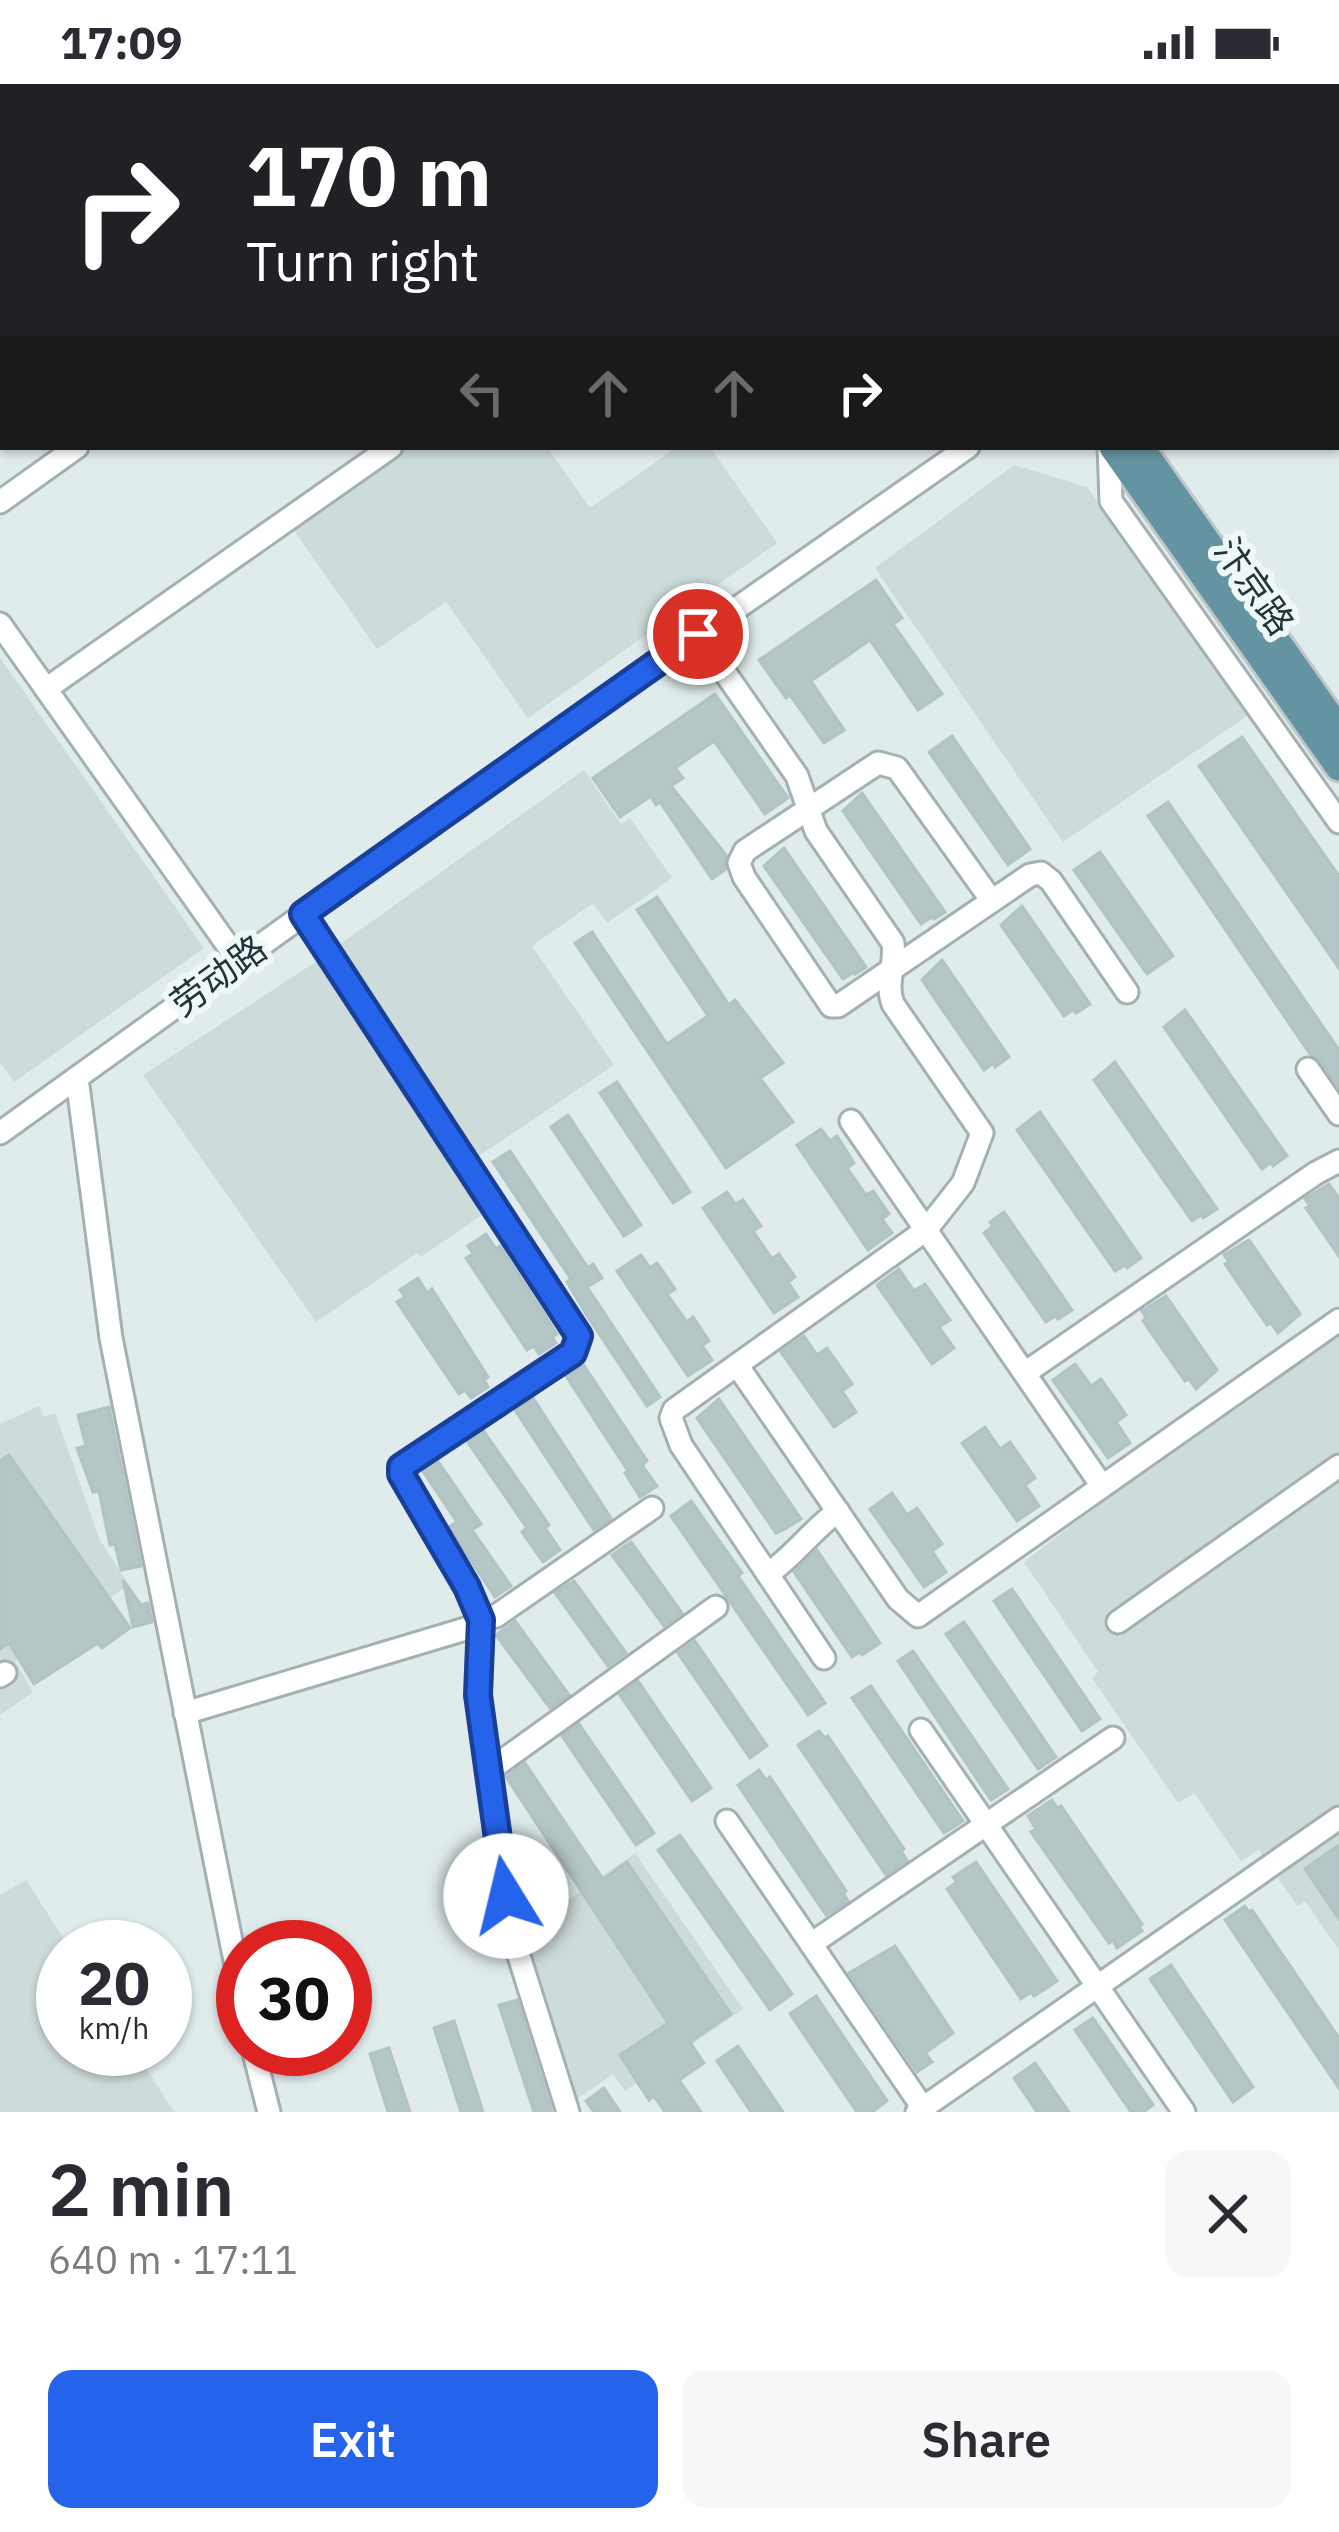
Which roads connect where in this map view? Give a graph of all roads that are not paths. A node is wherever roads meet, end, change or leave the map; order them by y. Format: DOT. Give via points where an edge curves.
graph roads {
  1 [pos="73,450"];
  2 [pos="387,450"];
  3 [pos="964,450"];
  4 [pos="1111,450"];
  5 [pos="1113,450"];
  6 [pos="1142,450"];
  7 [pos="0,502"];
  8 [pos="0,624"];
  9 [pos="698,634"];
  10 [pos="46,689"];
  11 [pos="1339,730"];
  12 [pos="1339,767"];
  13 [pos="807,808"];
  14 [pos="1339,822"];
  15 [pos="992,901"];
  16 [pos="303,914"];
  17 [pos="238,960"];
  18 [pos="892,969"];
  19 [pos="1127,992"];
  20 [pos="1308,1069"];
  21 [pos="77,1078"];
  22 [pos="1339,1114"];
  23 [pos="851,1121"];
  24 [pos="0,1133"];
  25 [pos="1339,1161"];
  26 [pos="926,1230"];
  27 [pos="1339,1320"];
  28 [pos="737,1365"];
  29 [pos="1025,1372"];
  30 [pos="1339,1466"];
  31 [pos="1102,1486"];
  32 [pos="652,1508"];
  33 [pos="838,1511"];
  34 [pos="768,1574"];
  35 [pos="716,1607"];
  36 [pos="482,1622"];
  37 [pos="1118,1622"];
  38 [pos="824,1658"];
  39 [pos="185,1713"];
  40 [pos="921,1730"];
  41 [pos="1112,1738"];
  42 [pos="487,1772"];
  43 [pos="1339,1818"];
  44 [pos="727,1821"];
  45 [pos="986,1824"];
  46 [pos="227,1920"];
  47 [pos="811,1944"];
  48 [pos="1098,1986"];
  49 [pos="260,2076"];
  50 [pos="920,2110"];
  51 [pos="269,2112"];
  52 [pos="568,2112"];
  53 [pos="1184,2112"];
  1 -- 7 [label="street"];
  2 -- 10 [label="street"];
  3 -- 9 [label="street, 劳动路"];
  4 -- 14 [label="street" via="1112,501"];
  5 -- 12 [label="main road, 汴京路"];
  6 -- 11 [label="main road, 汴京路"];
  8 -- 10 [label="street"];
  9 -- 13 [label="street" via="797,776"];
  9 -- 16 [label="street, 劳动路"];
  10 -- 17 [label="street"];
  13 -- 15 [label="street" via="878,763 897,767"];
  13 -- 18 [label="street" via="893,943"];
  13 -- 18 [label="street" via="745,850 744,877 831,1006"];
  15 -- 18 [label="street"];
  15 -- 19 [label="street" via="1041,873"];
  16 -- 17 [label="street, 劳动路"];
  16 -- 36 [label="street" via="579,1336 573,1353 401,1467"];
  17 -- 21 [label="street, 劳动路"];
  18 -- 26 [label="street" via="892,1004 982,1133 963,1183"];
  20 -- 22 [label="street"];
  21 -- 24 [label="street, 劳动路"];
  21 -- 39 [label="street" via="111,1338"];
  23 -- 26 [label="street"];
  25 -- 29 [label="street"];
  26 -- 28 [label="street"];
  26 -- 29 [label="street"];
  27 -- 31 [label="street"];
  28 -- 33 [label="street"];
  28 -- 34 [label="street" via="671,1418"];
  29 -- 31 [label="street"];
  30 -- 37 [label="street"];
  31 -- 33 [label="street" via="918,1616"];
  32 -- 36 [label="street"];
  33 -- 34 [label="street"];
  34 -- 38 [label="street"];
  35 -- 42 [label="street"];
  36 -- 39 [label="street"];
  36 -- 42 [label="street" via="477,1668"];
  39 -- 46 [label="street"];
  40 -- 45 [label="street"];
  41 -- 45 [label="street"];
  42 -- 52 [label="street" via="517,1956"];
  43 -- 48 [label="street"];
  44 -- 47 [label="street"];
  45 -- 47 [label="street"];
  45 -- 48 [label="street"];
  47 -- 50 [label="street"];
  48 -- 50 [label="street"];
  48 -- 53 [label="street"];
  49 -- 51 [label="street"];
}
